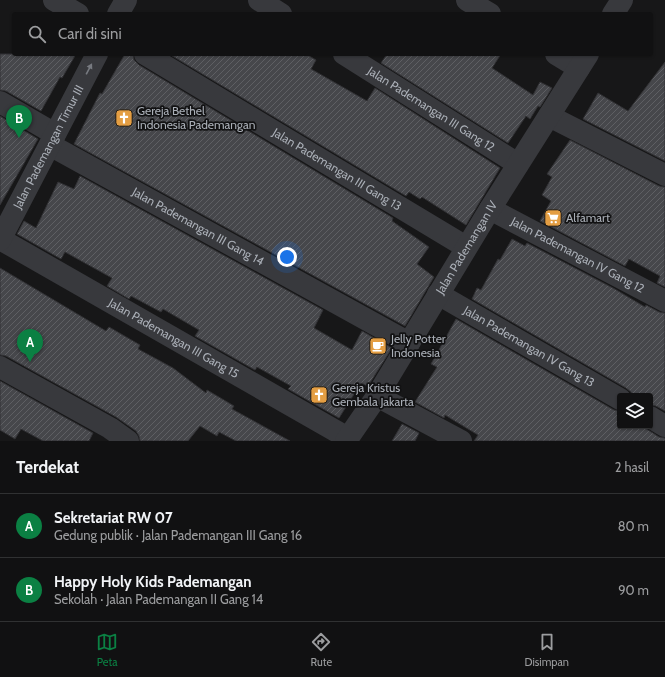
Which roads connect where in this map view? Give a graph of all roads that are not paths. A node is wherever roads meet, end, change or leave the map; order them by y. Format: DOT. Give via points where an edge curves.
graph roads {
  1 [pos="54,0"];
  2 [pos="126,0"];
  3 [pos="258,0"];
  4 [pos="467,0"];
  5 [pos="622,0"];
  6 [pos="75,12"];
  7 [pos="119,12"];
  8 [pos="278,12"];
  9 [pos="487,12"];
  10 [pos="614,12"];
  11 [pos="96,56"];
  12 [pos="148,56"];
  13 [pos="347,56"];
  14 [pos="564,56"];
  15 [pos="584,61"];
  16 [pos="0,102"];
  17 [pos="549,116"];
  18 [pos="52,140"];
  19 [pos="518,164"];
  20 [pos="665,175"];
  21 [pos="490,208"];
  22 [pos="0,240"];
  23 [pos="466,247"];
  24 [pos="438,294"];
  25 [pos="665,301"];
  26 [pos="409,343"];
  27 [pos="0,367"];
  28 [pos="377,396"];
  29 [pos="617,398"];
  30 [pos="653,419"];
  31 [pos="665,426"];
  32 [pos="347,439"];
  33 [pos="128,441"];
  34 [pos="461,441"];
  1 -- 6 [label="street"];
  2 -- 7 [label="street"];
  3 -- 8 [label="street"];
  4 -- 9 [label="street"];
  5 -- 10 [label="street"];
  18 -- 11 [label="street, Jalan Pademangan Timur III, one-way"];
  12 -- 23 [label="street, Jalan Pademangan III Gang 13"];
  13 -- 19 [label="street, Jalan Pademangan III Gang 12"];
  14 -- 15 [label="street"];
  15 -- 17 [label="street, Jalan Pademangan IV"];
  16 -- 18 [label="street, Jalan Pademangan III Gang 14"];
  17 -- 19 [label="street, Jalan Pademangan IV"];
  17 -- 20 [label="street"];
  18 -- 22 [label="street, Jalan Pademangan Timur III"];
  18 -- 26 [label="street, Jalan Pademangan III Gang 14"];
  19 -- 21 [label="street, Jalan Pademangan IV"];
  21 -- 23 [label="street, Jalan Pademangan IV"];
  21 -- 25 [label="street, Jalan Pademangan IV Gang 12"];
  22 -- 32 [label="street, Jalan Pademangan III Gang 15"];
  23 -- 24 [label="street, Jalan Pademangan IV"];
  24 -- 26 [label="street, Jalan Pademangan IV"];
  24 -- 29 [label="street, Jalan Pademangan IV Gang 13"];
  26 -- 28 [label="street, Jalan Pademangan IV"];
  27 -- 33 [label="street" via="110,428"];
  28 -- 32 [label="street, Jalan Pademangan IV"];
  28 -- 34 [label="street"];
  30 -- 31 [label="street"];
}
